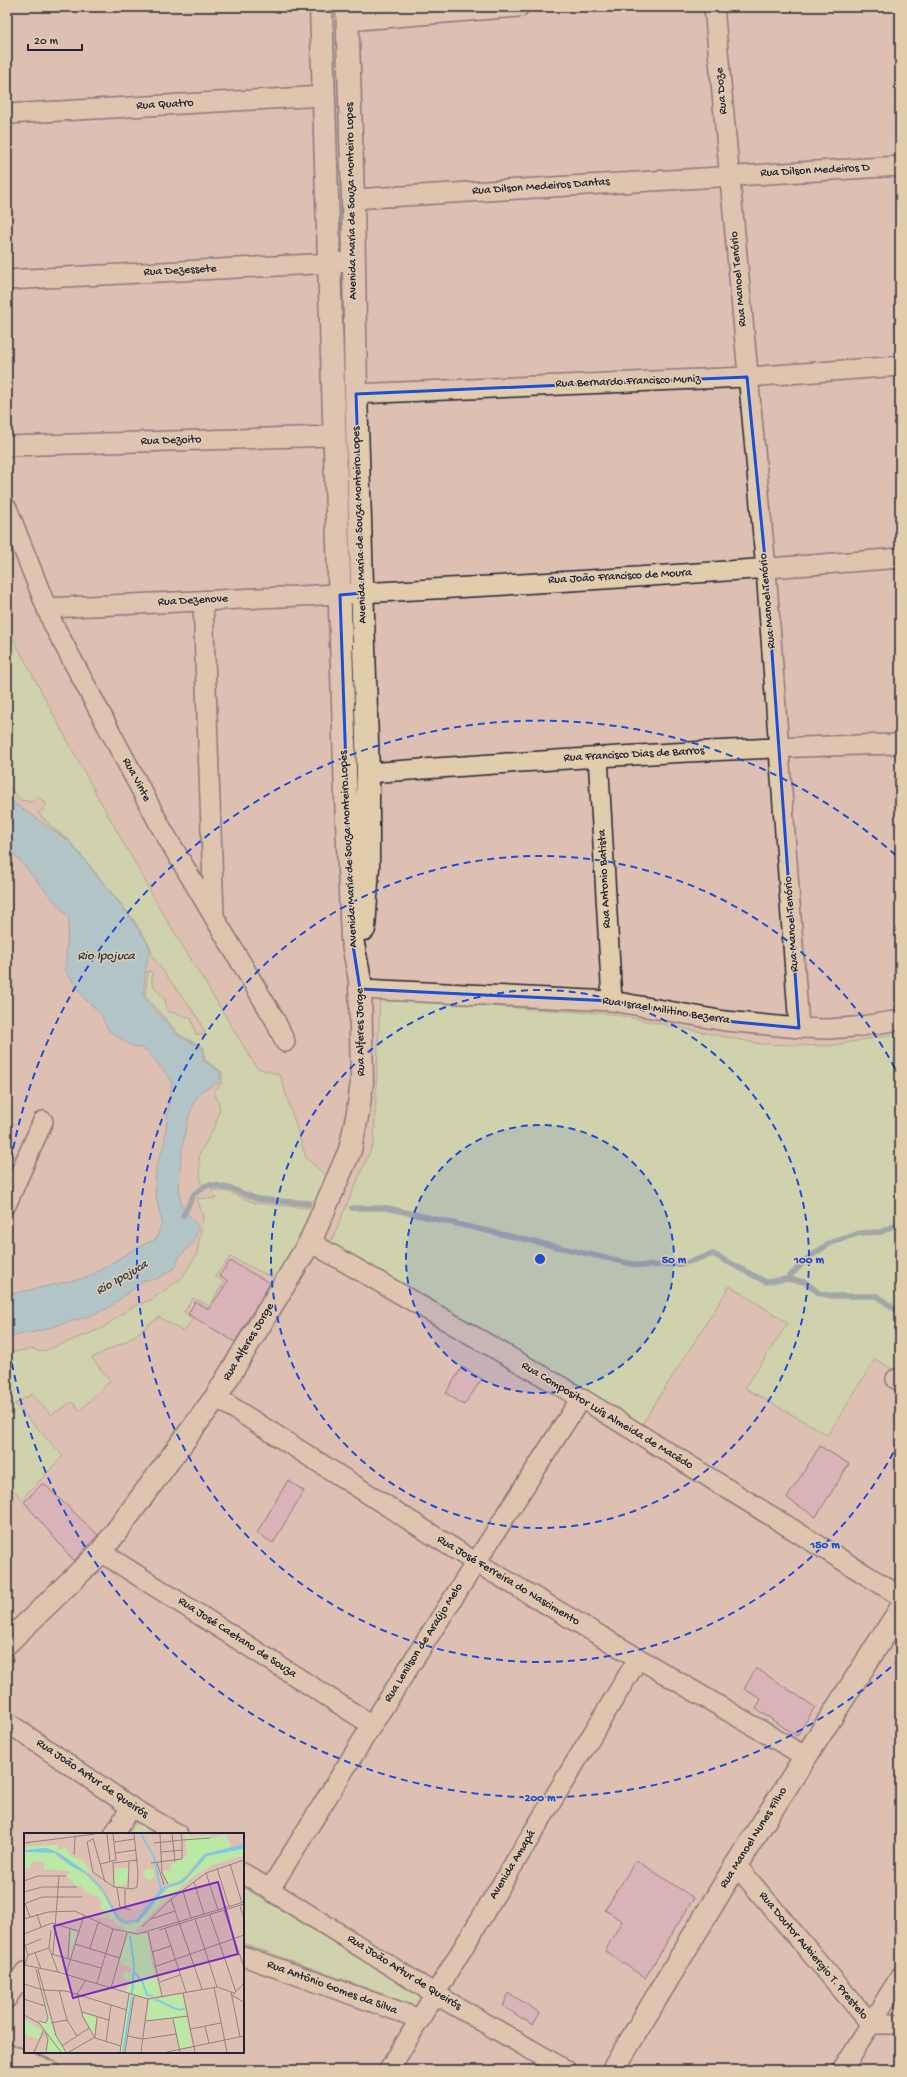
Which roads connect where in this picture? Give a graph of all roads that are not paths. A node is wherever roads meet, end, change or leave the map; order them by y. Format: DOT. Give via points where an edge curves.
graph roads {
  1 [pos="321,7"];
  2 [pos="519,7"];
  3 [pos="714,7"];
  4 [pos="347,14"];
  5 [pos="323,96"];
  6 [pos="7,114"];
  7 [pos="900,166"];
  8 [pos="729,175"];
  9 [pos="353,199"];
  10 [pos="352,262"];
  11 [pos="328,264"];
  12 [pos="7,280"];
  13 [pos="900,366"];
  14 [pos="748,380"];
  15 [pos="356,394"];
  16 [pos="334,436"];
  17 [pos="7,446"];
  18 [pos="7,508"];
  19 [pos="900,558"];
  20 [pos="766,569"];
  21 [pos="363,593"];
  22 [pos="340,595"];
  23 [pos="203,601"];
  24 [pos="47,608"];
  25 [pos="900,744"];
  26 [pos="780,746"];
  27 [pos="598,756"];
  28 [pos="368,773"];
  29 [pos="214,917"];
  30 [pos="360,985"];
  31 [pos="612,1002"];
  32 [pos="900,1020"];
  33 [pos="800,1028"];
  34 [pos="285,1042"];
  35 [pos="43,1121"];
  36 [pos="10,1191"];
  37 [pos="310,1242"];
  38 [pos="216,1396"];
  39 [pos="581,1398"];
  40 [pos="101,1552"];
  41 [pos="475,1562"];
  42 [pos="900,1596"];
  43 [pos="900,1610"];
  44 [pos="7,1642"];
  45 [pos="638,1659"];
  46 [pos="7,1722"];
  47 [pos="372,1725"];
  48 [pos="806,1757"];
  49 [pos="131,1806"];
  50 [pos="115,1833"];
  51 [pos="176,1833"];
  52 [pos="736,1865"];
  53 [pos="244,1874"];
  54 [pos="270,1889"];
  55 [pos="244,1956"];
  56 [pos="24,1973"];
  57 [pos="900,1977"];
  58 [pos="435,1994"];
  59 [pos="7,1998"];
  60 [pos="420,2019"];
  61 [pos="871,2024"];
  62 [pos="900,2024"];
  63 [pos="7,2053"];
  64 [pos="49,2070"];
  65 [pos="389,2070"];
  66 [pos="566,2070"];
  67 [pos="613,2070"];
  68 [pos="842,2070"];
  1 -- 5 [label="street, Avenida Maria de Souza Monteiro Lopes"];
  2 -- 4 [label="street"];
  3 -- 8 [label="street, Rua Doze"];
  4 -- 9 [label="street, Avenida Maria de Souza Monteiro Lopes"];
  5 -- 6 [label="street, Rua Quatro"];
  5 -- 11 [label="street, Avenida Maria de Souza Monteiro Lopes"];
  7 -- 8 [label="street, Rua Dilson Medeiros D"];
  8 -- 9 [label="street, Rua Dilson Medeiros Dantas"];
  8 -- 14 [label="street, Rua Manoel Tenório"];
  9 -- 10 [label="street, Avenida Maria de Souza Monteiro Lopes"];
  10 -- 11 [label="street, Rua Dezessete"];
  10 -- 15 [label="street, Avenida Maria de Souza Monteiro Lopes"];
  11 -- 12 [label="street, Rua Dezessete"];
  11 -- 16 [label="street, Avenida Maria de Souza Monteiro Lopes"];
  13 -- 14 [label="street, Rua Bernardo Francisco Muniz"];
  14 -- 15 [label="street, Rua Bernardo Francisco Muniz"];
  14 -- 20 [label="street, Rua Manoel Tenório"];
  15 -- 21 [label="street, Avenida Maria de Souza Monteiro Lopes"];
  16 -- 17 [label="street, Rua Dezoito"];
  16 -- 22 [label="street, Avenida Maria de Souza Monteiro Lopes"];
  18 -- 24 [label="street, Rua Vinte"];
  19 -- 20 [label="street, Rua João Francisco de Moura"];
  20 -- 21 [label="street, Rua João Francisco de Moura"];
  20 -- 26 [label="street, Rua Manoel Tenório"];
  21 -- 22 [label="street, Rua João Francisco de Moura"];
  21 -- 28 [label="street, Avenida Maria de Souza Monteiro Lopes"];
  22 -- 23 [label="street, Rua Dezenove"];
  22 -- 30 [label="street, Avenida Maria de Souza Monteiro Lopes" via="352,939"];
  23 -- 24 [label="street, Rua Dezenove"];
  23 -- 29 [label="street"];
  24 -- 29 [label="street, Rua Vinte" via="53,624 158,822"];
  25 -- 26 [label="street, Rua Francisco Dias de Barros"];
  26 -- 27 [label="street, Rua Francisco Dias de Barros"];
  26 -- 33 [label="street, Rua Manoel Tenório"];
  27 -- 28 [label="street, Rua Francisco Dias de Barros"];
  27 -- 31 [label="street, Rua Antonio Batista"];
  28 -- 30 [label="street, Avenida Maria de Souza Monteiro Lopes" via="368,867"];
  29 -- 34 [label="street, Rua Vinte" via="275,1020"];
  30 -- 31 [label="street, Rua Israel Militino Bezerra"];
  30 -- 37 [label="street, Rua Alferes Jorge" via="362,1082 358,1112 350,1150"];
  31 -- 33 [label="street, Rua Israel Militino Bezerra" via="726,1021"];
  32 -- 33 [label="street, Rua Israel Militino Bezerra" via="855,1027"];
  35 -- 36 [label="street"];
  37 -- 38 [label="street, Rua Alferes Jorge"];
  37 -- 39 [label="street, Rua Compositor Luís Almeida de Macêdo"];
  38 -- 40 [label="street, Rua Alferes Jorge"];
  38 -- 41 [label="street, Rua José Ferreira do Nascimento"];
  39 -- 41 [label="street, Rua Lenilson de Araújo Melo"];
  39 -- 42 [label="street, Rua Compositor Luís Almeida de Macêdo"];
  40 -- 44 [label="street, Rua Alferes Jorge"];
  40 -- 47 [label="street, Rua José Caetano de Souza"];
  41 -- 45 [label="street, Rua José Ferreira do Nascimento"];
  41 -- 47 [label="street, Rua Lenilson de Araújo Melo"];
  43 -- 48 [label="street, Rua Manoel Nunes Filho"];
  45 -- 48 [label="street, Rua José Ferreira do Nascimento"];
  45 -- 58 [label="street, Avenida Amapá"];
  46 -- 49 [label="street, Rua João Artur de Queirós"];
  47 -- 54 [label="street, Rua Lenilson de Araújo Melo"];
  48 -- 52 [label="street, Rua Manoel Nunes Filho"];
  49 -- 50 [label="street"];
  49 -- 51 [label="street, Rua João Artur de Queirós"];
  52 -- 61 [label="street, Rua Doutor Aubiergio T. Prestelo"];
  52 -- 67 [label="street, Rua Manoel Nunes Filho"];
  53 -- 54 [label="street, Rua João Artur de Queirós"];
  54 -- 58 [label="street, Rua João Artur de Queirós"];
  55 -- 60 [label="street, Rua Antônio Gomes da Silva"];
  56 -- 59 [label="street"];
  57 -- 61 [label="street"];
  58 -- 60 [label="street, Avenida Amapá"];
  58 -- 66 [label="street, Rua João Artur de Queirós"];
  60 -- 65 [label="street, Avenida Amapá"];
  61 -- 62 [label="street, Rua Doutor Aubiergio T. Prestelo"];
  61 -- 68 [label="street"];
  63 -- 64 [label="street"];
}
